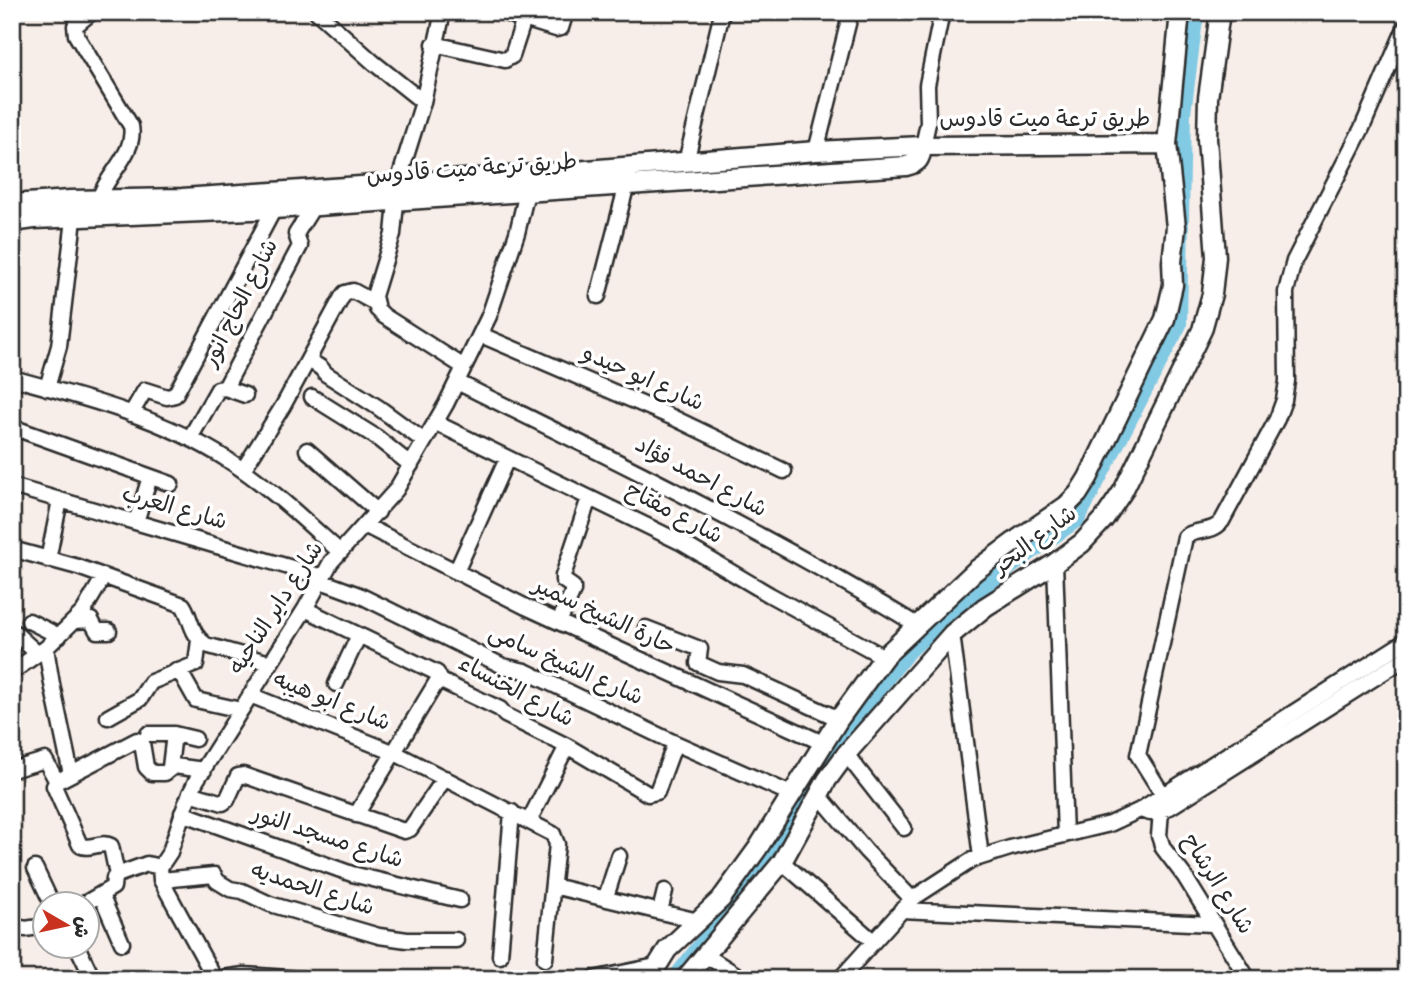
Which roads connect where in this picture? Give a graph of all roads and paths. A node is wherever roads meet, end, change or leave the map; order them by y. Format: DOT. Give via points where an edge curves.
graph roads {
  1 [pos="92,12"];
  2 [pos="317,12"];
  3 [pos="443,12"];
  4 [pos="501,12"];
  5 [pos="566,12"];
  6 [pos="851,12"];
  7 [pos="942,12"];
  8 [pos="1180,12"];
  9 [pos="1220,12"];
  10 [pos="721,17"];
  11 [pos="524,19"];
  12 [pos="1406,26"];
  13 [pos="435,44"];
  14 [pos="423,102"];
  15 [pos="1167,144"];
  16 [pos="923,146"];
  17 [pos="816,151"];
  18 [pos="686,162"];
  19 [pos="632,167"];
  20 [pos="398,182"];
  21 [pos="551,182"];
  22 [pos="627,186"];
  23 [pos="527,192"];
  24 [pos="398,201"];
  25 [pos="12,204"];
  26 [pos="313,206"];
  27 [pos="98,209"];
  28 [pos="274,209"];
  29 [pos="74,219"];
  30 [pos="12,222"];
  31 [pos="598,296"];
  32 [pos="375,303"];
  33 [pos="481,335"];
  34 [pos="309,360"];
  35 [pos="464,368"];
  36 [pos="12,378"];
  37 [pos="457,382"];
  38 [pos="47,388"];
  39 [pos="225,388"];
  40 [pos="245,395"];
  41 [pos="312,397"];
  42 [pos="131,414"];
  43 [pos="436,423"];
  44 [pos="12,427"];
  45 [pos="190,438"];
  46 [pos="424,441"];
  47 [pos="307,450"];
  48 [pos="508,459"];
  49 [pos="411,465"];
  50 [pos="243,470"];
  51 [pos="784,471"];
  52 [pos="149,477"];
  53 [pos="171,484"];
  54 [pos="12,486"];
  55 [pos="589,498"];
  56 [pos="60,500"];
  57 [pos="378,512"];
  58 [pos="136,522"];
  59 [pos="366,526"];
  60 [pos="12,549"];
  61 [pos="340,552"];
  62 [pos="48,560"];
  63 [pos="1055,564"];
  64 [pos="456,572"];
  65 [pos="103,578"];
  66 [pos="322,579"];
  67 [pos="305,609"];
  68 [pos="29,621"];
  69 [pos="75,621"];
  70 [pos="559,622"];
  71 [pos="917,625"];
  72 [pos="646,628"];
  73 [pos="109,631"];
  74 [pos="15,633"];
  75 [pos="952,634"];
  76 [pos="359,635"];
  77 [pos="59,636"];
  78 [pos="199,640"];
  79 [pos="1406,641"];
  80 [pos="42,651"];
  81 [pos="884,657"];
  82 [pos="1406,658"];
  83 [pos="270,663"];
  84 [pos="176,671"];
  85 [pos="12,673"];
  86 [pos="439,678"];
  87 [pos="336,684"];
  88 [pos="250,695"];
  89 [pos="241,710"];
  90 [pos="108,717"];
  91 [pos="839,719"];
  92 [pos="148,734"];
  93 [pos="174,734"];
  94 [pos="195,739"];
  95 [pos="675,743"];
  96 [pos="825,744"];
  97 [pos="567,746"];
  98 [pos="396,753"];
  99 [pos="846,754"];
  100 [pos="170,767"];
  101 [pos="12,770"];
  102 [pos="204,770"];
  103 [pos="71,774"];
  104 [pos="444,778"];
  105 [pos="57,780"];
  106 [pos="190,793"];
  107 [pos="791,794"];
  108 [pos="819,795"];
  109 [pos="1163,795"];
  110 [pos="1140,810"];
  111 [pos="1161,811"];
  112 [pos="512,812"];
  113 [pos="182,813"];
  114 [pos="356,816"];
  115 [pos="529,821"];
  116 [pos="904,828"];
  117 [pos="1065,835"];
  118 [pos="619,856"];
  119 [pos="981,857"];
  120 [pos="782,862"];
  121 [pos="35,868"];
  122 [pos="160,873"];
  123 [pos="117,876"];
  124 [pos="747,885"];
  125 [pos="553,886"];
  126 [pos="45,890"];
  127 [pos="665,891"];
  128 [pos="102,894"];
  129 [pos="102,897"];
  130 [pos="606,897"];
  131 [pos="912,899"];
  132 [pos="460,900"];
  133 [pos="660,911"];
  134 [pos="901,911"];
  135 [pos="698,921"];
  136 [pos="1212,924"];
  137 [pos="12,925"];
  138 [pos="32,928"];
  139 [pos="456,940"];
  140 [pos="873,942"];
  141 [pos="122,943"];
  142 [pos="705,955"];
  143 [pos="500,956"];
  144 [pos="545,959"];
  145 [pos="84,960"];
  146 [pos="653,972"];
  147 [pos="223,978"];
  148 [pos="93,979"];
  149 [pos="302,979"];
  150 [pos="593,979"];
  151 [pos="685,979"];
  152 [pos="743,979"];
  153 [pos="839,979"];
  154 [pos="1248,979"];
  1 -- 27 [label="street" via="75,26 76,35 132,132"];
  2 -- 14 [label="street"];
  3 -- 13 [label="street"];
  4 -- 11 [label="street"];
  5 -- 11 [label="street" via="561,28"];
  6 -- 17 [label="street"];
  7 -- 16 [label="street" via="926,85 928,123"];
  8 -- 15 [label="street, شارع البحر"];
  9 -- 63 [label="street, شارع البحر" via="1207,139 1216,257 1202,330 1123,491 1082,543"];
  10 -- 18 [label="street"];
  11 -- 13 [label="street" via="512,56 505,60"];
  12 -- 109 [label="street" via="1362,128 1288,277 1287,381 1277,419 1222,521 1185,537 1138,754"];
  13 -- 14 [label="street"];
  14 -- 20 [label="street"];
  15 -- 16 [label="street, طريق ترعة ميت قادوس"];
  15 -- 71 [label="street, شارع البحر" via="1176,227 1171,300 1088,478 1066,506 975,571"];
  16 -- 17 [label="street, طريق ترعة ميت قادوس"];
  16 -- 22 [label="street, طريق ترعة ميت قادوس" via="916,164 906,166"];
  17 -- 18 [label="street, طريق ترعة ميت قادوس"];
  18 -- 19 [label="street, طريق ترعة ميت قادوس"];
  19 -- 21 [label="street, طريق ترعة ميت قادوس"];
  19 -- 22 [label="street"];
  20 -- 21 [label="street, طريق ترعة ميت قادوس"];
  20 -- 24 [label="street"];
  20 -- 27 [label="street, طريق ترعة ميت قادوس"];
  21 -- 22 [label="street, طريق ترعة ميت قادوس"];
  21 -- 23 [label="street, طريق ترعة ميت قادوس"];
  22 -- 31 [label="street"];
  23 -- 24 [label="street, طريق ترعة ميت قادوس"];
  23 -- 33 [label="street, شارع داير الناحيه"];
  24 -- 26 [label="street, طريق ترعة ميت قادوس"];
  24 -- 32 [label="street"];
  25 -- 27 [label="street, طريق ترعة ميت قادوس"];
  26 -- 28 [label="street, طريق ترعة ميت قادوس"];
  26 -- 39 [label="street, شارع الحاج انور" via="296,234 300,246"];
  27 -- 28 [label="street, طريق ترعة ميت قادوس"];
  27 -- 29 [label="street, طريق ترعة ميت قادوس"];
  28 -- 42 [label="street" via="175,395 145,390"];
  29 -- 30 [label="street, طريق ترعة ميت قادوس"];
  29 -- 38 [label="street" via="58,346"];
  32 -- 34 [label="street" via="353,291 345,293"];
  32 -- 35 [label="street" via="384,316"];
  33 -- 35 [label="street, شارع داير الناحيه"];
  33 -- 51 [label="street, شارع ابو حيدو"];
  34 -- 46 [label="street"];
  34 -- 50 [label="street"];
  35 -- 37 [label="street, شارع داير الناحيه"];
  36 -- 38 [label="street"];
  37 -- 43 [label="street, شارع داير الناحيه"];
  37 -- 71 [label="street, شارع احمد فؤاد" via="807,560"];
  38 -- 42 [label="street"];
  39 -- 40 [label="street, شارع الحاج انور"];
  39 -- 45 [label="street, شارع الحاج انور" via="215,391"];
  41 -- 49 [label="street"];
  42 -- 45 [label="street"];
  43 -- 46 [label="street, شارع داير الناحيه"];
  43 -- 48 [label="street, شارع مفتاح"];
  44 -- 52 [label="street"];
  45 -- 50 [label="street"];
  46 -- 49 [label="street, شارع داير الناحيه"];
  47 -- 57 [label="street"];
  48 -- 55 [label="street, شارع مفتاح"];
  48 -- 64 [label="street"];
  49 -- 57 [label="street, شارع داير الناحيه"];
  50 -- 61 [label="street"];
  52 -- 53 [label="street"];
  52 -- 58 [label="street"];
  54 -- 56 [label="street, شارع العرب"];
  55 -- 70 [label="street" via="563,579 573,591"];
  55 -- 81 [label="street, شارع مفتاح" via="682,543"];
  56 -- 58 [label="street, شارع العرب"];
  56 -- 62 [label="street"];
  57 -- 59 [label="street, شارع داير الناحيه"];
  58 -- 66 [label="street, شارع العرب"];
  59 -- 61 [label="street, شارع داير الناحيه"];
  59 -- 64 [label="street, حارة الشيخ سمير"];
  60 -- 62 [label="street"];
  61 -- 66 [label="street, شارع داير الناحيه"];
  62 -- 65 [label="street"];
  63 -- 75 [label="street, شارع البحر" via="985,607"];
  63 -- 117 [label="street"];
  64 -- 70 [label="street, حارة الشيخ سمير"];
  65 -- 69 [label="street"];
  65 -- 78 [label="street" via="183,605"];
  66 -- 67 [label="street, شارع داير الناحيه"];
  66 -- 95 [label="street, شارع الشيخ سامى"];
  67 -- 76 [label="street, شارع الخنساء"];
  67 -- 83 [label="street, شارع داير الناحيه"];
  68 -- 77 [label="street"];
  69 -- 73 [label="street" via="91,620 97,631"];
  69 -- 77 [label="street"];
  70 -- 96 [label="street, حارة الشيخ سمير"];
  71 -- 81 [label="street, شارع البحر"];
  72 -- 91 [label="street" via="699,649 698,663 713,671 743,675"];
  74 -- 80 [label="street"];
  75 -- 99 [label="street, شارع البحر"];
  75 -- 119 [label="street"];
  76 -- 86 [label="street, شارع الخنساء"];
  76 -- 87 [label="street"];
  77 -- 80 [label="street"];
  78 -- 83 [label="street"];
  78 -- 84 [label="street" via="196,664"];
  79 -- 109 [label="street"];
  80 -- 85 [label="street"];
  80 -- 103 [label="street"];
  81 -- 91 [label="street, شارع البحر"];
  82 -- 111 [label="street"];
  83 -- 88 [label="street, شارع داير الناحيه"];
  84 -- 89 [label="street" via="196,699"];
  84 -- 90 [label="street" via="152,681 140,699"];
  86 -- 97 [label="street, شارع الخنساء"];
  86 -- 98 [label="street"];
  88 -- 89 [label="street, شارع داير الناحيه"];
  88 -- 98 [label="street, شارع ابو هيبه"];
  89 -- 102 [label="street, شارع داير الناحيه"];
  91 -- 96 [label="street, شارع البحر"];
  92 -- 93 [label="street"];
  93 -- 94 [label="street"];
  93 -- 100 [label="street"];
  95 -- 97 [label="street, شارع الخنساء" via="657,792 651,794"];
  95 -- 107 [label="street, شارع الشيخ سامى"];
  96 -- 107 [label="street, شارع البحر"];
  97 -- 115 [label="street"];
  98 -- 104 [label="street, شارع ابو هيبه"];
  98 -- 114 [label="street"];
  99 -- 108 [label="street, شارع البحر"];
  99 -- 116 [label="street"];
  100 -- 102 [label="street"];
  100 -- 103 [label="street" via="165,773 148,771 142,743 137,740"];
  101 -- 105 [label="street" via="45,760"];
  102 -- 106 [label="street, شارع داير الناحيه"];
  103 -- 105 [label="street"];
  104 -- 112 [label="street, شارع ابو هيبه"];
  104 -- 114 [label="street" via="407,831"];
  105 -- 123 [label="street" via="54,786 80,845 109,845"];
  106 -- 113 [label="street, شارع داير الناحيه"];
  106 -- 114 [label="street" via="225,803 241,774"];
  107 -- 124 [label="street, شارع البحر" via="758,848"];
  108 -- 120 [label="street, شارع البحر"];
  108 -- 131 [label="street"];
  109 -- 110 [label="street"];
  110 -- 111 [label="street"];
  110 -- 117 [label="street" via="1110,824"];
  111 -- 136 [label="street, شارع الرشاح" via="1163,848"];
  112 -- 115 [label="street, شارع ابو هيبه"];
  112 -- 143 [label="street"];
  113 -- 122 [label="street, شارع داير الناحيه"];
  113 -- 132 [label="street, شارع مسجد النور" via="352,874"];
  115 -- 125 [label="street, شارع ابو هيبه" via="556,839"];
  117 -- 119 [label="street"];
  118 -- 130 [label="street"];
  119 -- 131 [label="street"];
  120 -- 124 [label="street, شارع البحر"];
  120 -- 140 [label="street"];
  121 -- 126 [label="street"];
  122 -- 123 [label="street, شارع الحمديه" via="146,864"];
  122 -- 139 [label="street, شارع الحمديه" via="214,875 230,889 270,904 379,936"];
  122 -- 147 [label="street"];
  123 -- 128 [label="street" via="113,887"];
  124 -- 135 [label="street, شارع البحر" via="720,899"];
  124 -- 142 [label="street, شارع البحر"];
  125 -- 130 [label="street"];
  125 -- 144 [label="street"];
  127 -- 133 [label="street"];
  129 -- 141 [label="street"];
  130 -- 133 [label="street"];
  131 -- 134 [label="street"];
  133 -- 135 [label="street"];
  134 -- 136 [label="street"];
  134 -- 140 [label="street"];
  135 -- 146 [label="street, شارع البحر" via="667,950"];
  136 -- 154 [label="street, شارع الرشاح"];
  137 -- 138 [label="street"];
  140 -- 153 [label="street"];
  142 -- 151 [label="street, شارع البحر"];
  142 -- 152 [label="street"];
  145 -- 148 [label="street"];
  146 -- 150 [label="street"];
  147 -- 149 [label="street"];
}
